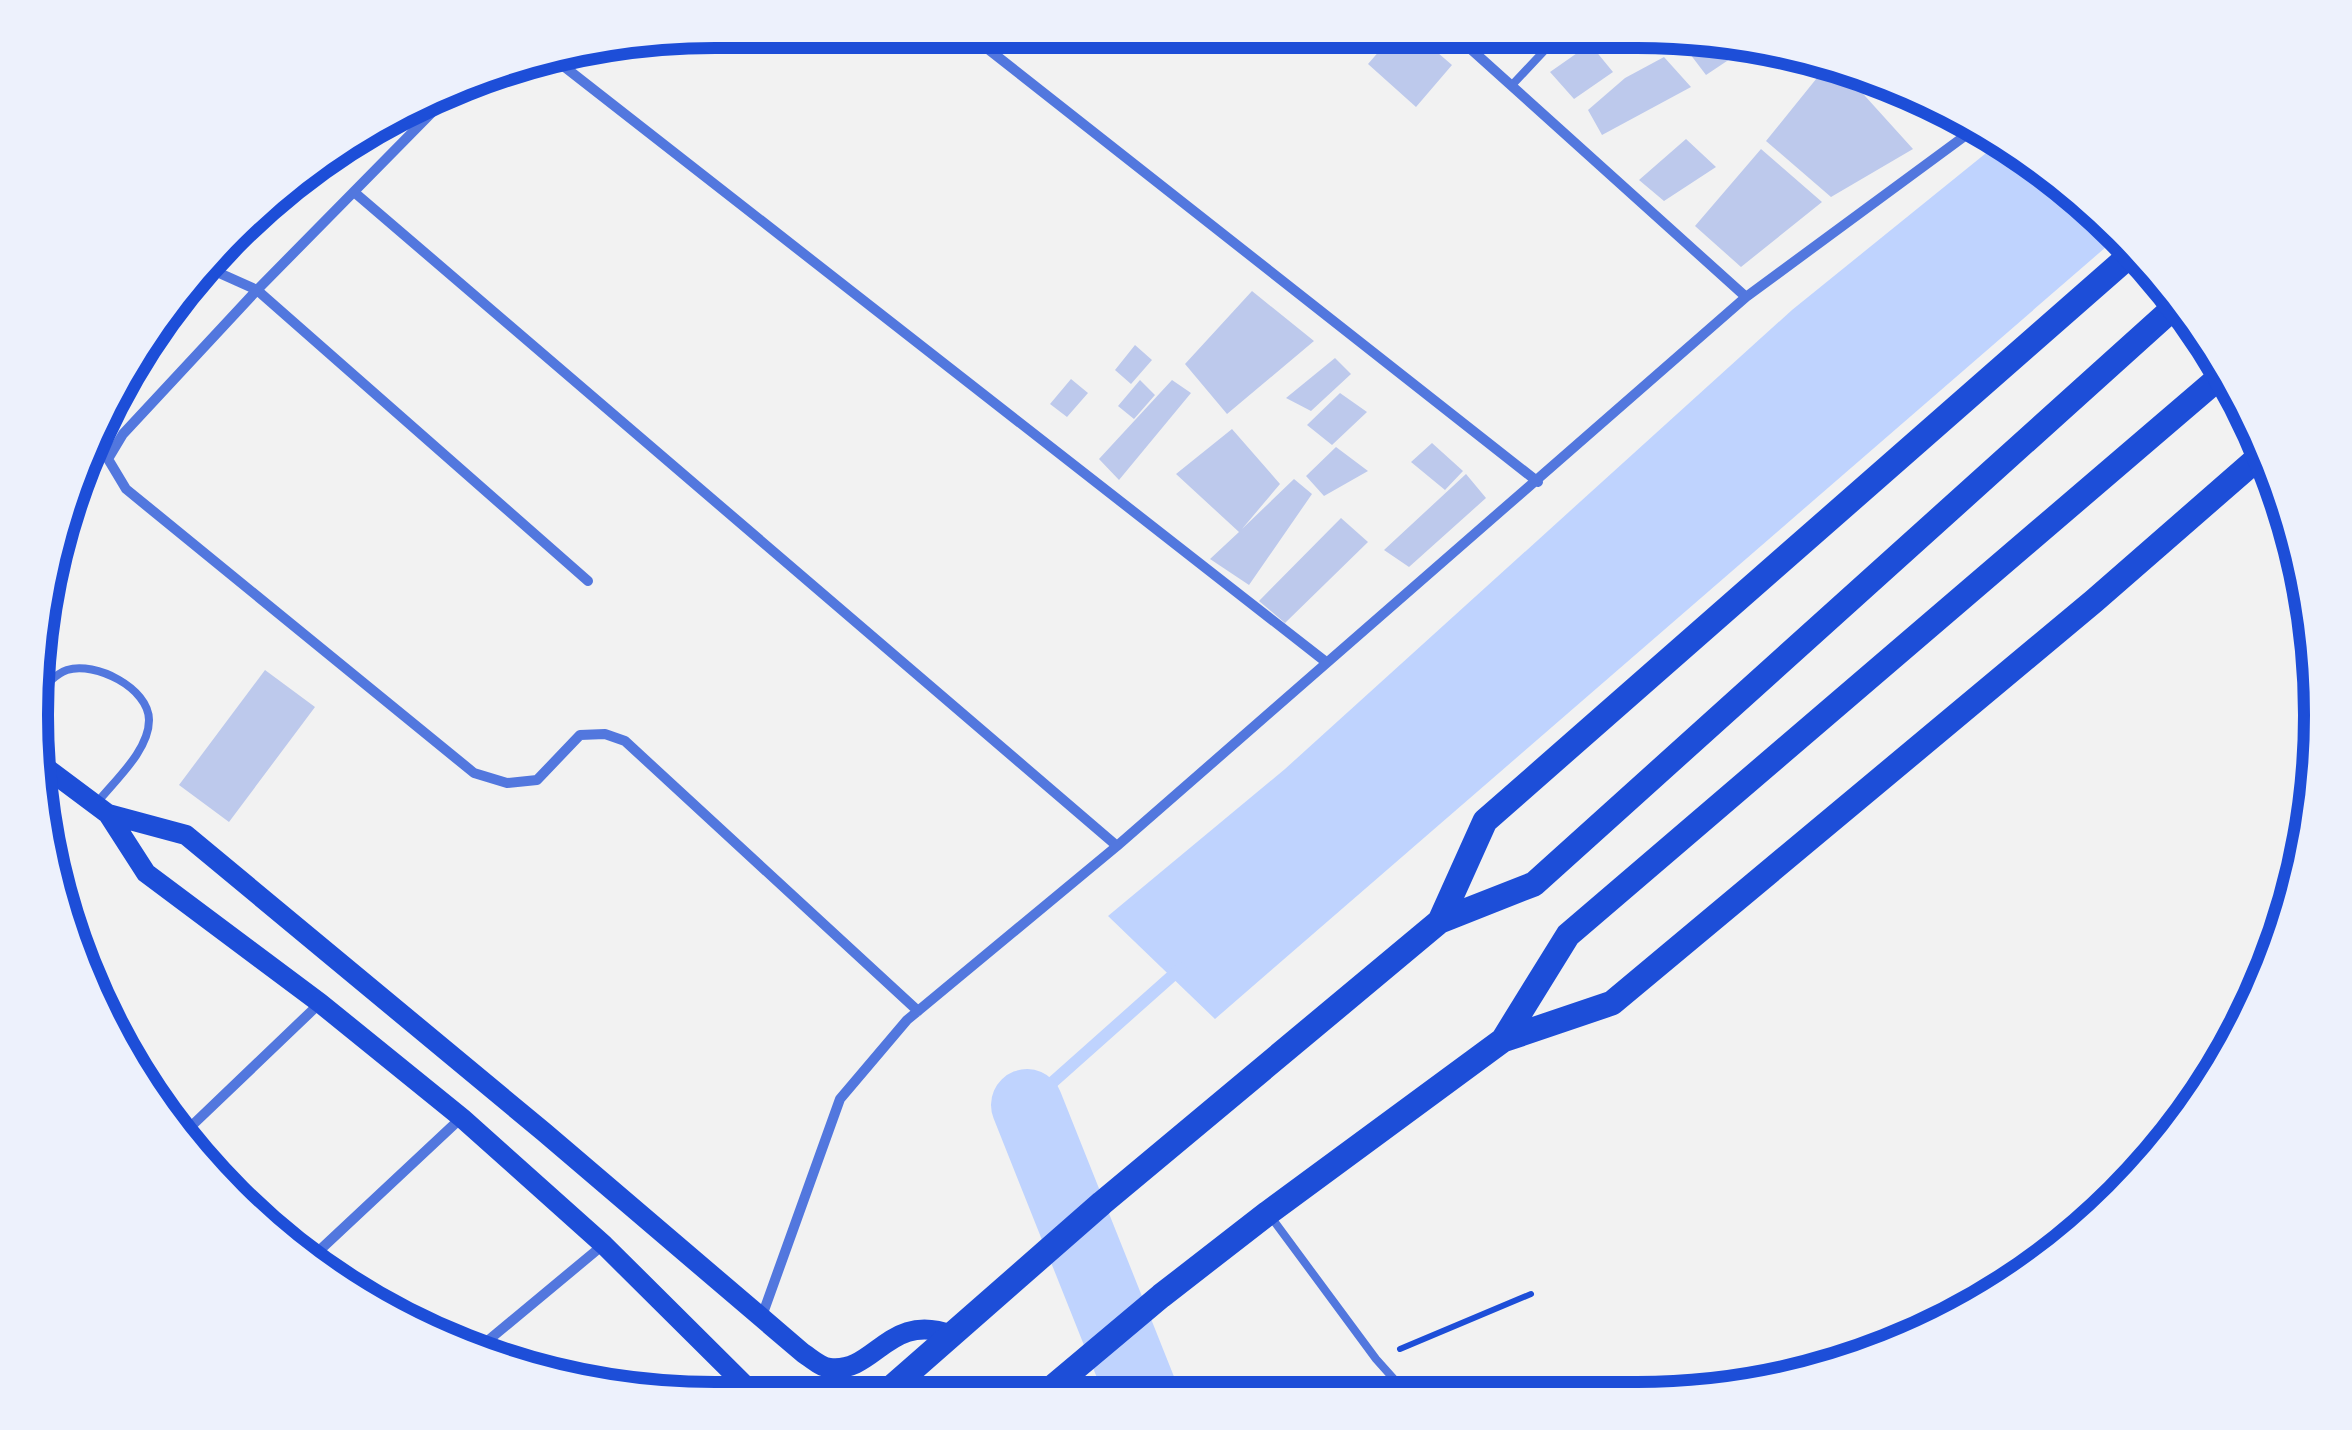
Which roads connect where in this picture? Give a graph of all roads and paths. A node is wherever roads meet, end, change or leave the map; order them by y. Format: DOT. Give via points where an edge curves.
graph roads {
  1 [pos="985,48"];
  2 [pos="1471,48"];
  3 [pos="1547,48"];
  4 [pos="567,64"];
  5 [pos="1513,84"];
  6 [pos="435,109"];
  7 [pos="1967,135"];
  8 [pos="354,192"];
  9 [pos="2125,260"];
  10 [pos="216,272"];
  11 [pos="258,290"];
  12 [pos="1746,298"];
  13 [pos="2169,312"];
  14 [pos="2215,381"];
  15 [pos="2254,461"];
  16 [pos="1538,482"];
  17 [pos="588,581"];
  18 [pos="1326,662"];
  19 [pos="49,683"];
  20 [pos="50,769"];
  21 [pos="102,809"];
  22 [pos="1118,846"];
  23 [pos="1440,920"];
  24 [pos="320,1002"];
  25 [pos="918,1011"];
  26 [pos="1503,1040"];
  27 [pos="462,1118"];
  28 [pos="190,1127"];
  29 [pos="1268,1213"];
  30 [pos="604,1245"];
  31 [pos="318,1252"];
  32 [pos="1531,1294"];
  33 [pos="762,1316"];
  34 [pos="952,1336"];
  35 [pos="487,1342"];
  36 [pos="1376,1359"];
  37 [pos="742,1382"];
  38 [pos="899,1382"];
  39 [pos="1059,1382"];
  40 [pos="1396,1382"];
  1 -- 16 [label="street"];
  2 -- 5 [label="street"];
  3 -- 5 [label="lane"];
  4 -- 18 [label="street"];
  5 -- 12 [label="street"];
  6 -- 8 [label="street"];
  7 -- 12 [label="street"];
  8 -- 11 [label="street"];
  8 -- 22 [label="street"];
  9 -- 23 [label="main road" via="1485,821"];
  10 -- 11 [label="street"];
  11 -- 17 [label="street"];
  11 -- 25 [label="street" via="124,434 108,459 126,489 474,773 507,783 536,780 580,735 625,741"];
  12 -- 16 [label="street"];
  13 -- 23 [label="main road" via="1534,884"];
  14 -- 26 [label="main road" via="1568,935"];
  15 -- 26 [label="main road" via="1612,1003"];
  16 -- 18 [label="street"];
  18 -- 22 [label="street"];
  19 -- 21 [label="lane" via="65,671 92,667 145,701 146,738"];
  20 -- 21 [label="main road"];
  21 -- 24 [label="main road" via="146,872"];
  21 -- 33 [label="main road" via="186,835"];
  22 -- 25 [label="street"];
  23 -- 34 [label="main road"];
  24 -- 27 [label="main road"];
  24 -- 28 [label="street"];
  25 -- 33 [label="street" via="840,1099"];
  26 -- 29 [label="main road"];
  27 -- 30 [label="main road"];
  27 -- 31 [label="street"];
  29 -- 36 [label="lane"];
  29 -- 39 [label="main road"];
  30 -- 35 [label="street"];
  30 -- 37 [label="main road"];
  32 -- 36 [label="path"];
  33 -- 34 [label="main road" via="826,1368 846,1367 904,1331 931,1328"];
  34 -- 38 [label="main road"];
  36 -- 40 [label="lane"];
}
